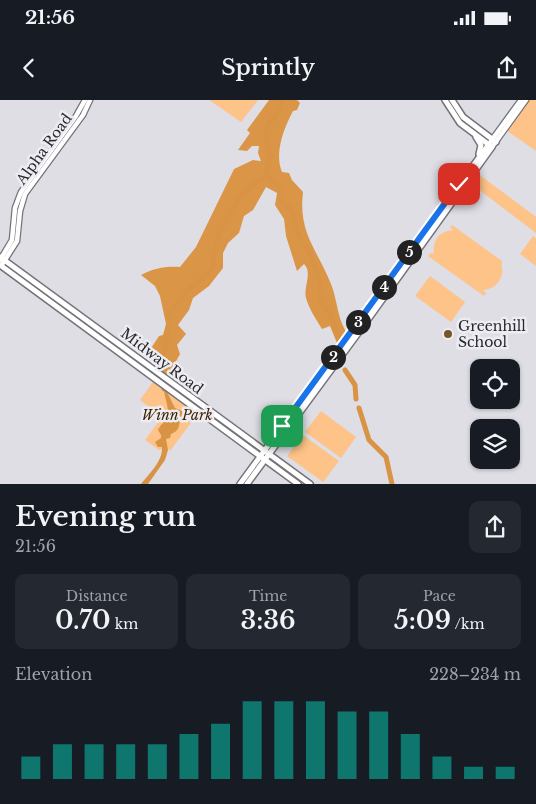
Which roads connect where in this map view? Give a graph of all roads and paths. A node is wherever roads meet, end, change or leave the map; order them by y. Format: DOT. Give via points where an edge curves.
graph roads {
  1 [pos="521,100"];
  2 [pos="526,100"];
  3 [pos="87,101"];
  4 [pos="448,101"];
  5 [pos="475,134"];
  6 [pos="492,143"];
  7 [pos="477,160"];
  8 [pos="461,185"];
  9 [pos="1,262"];
  10 [pos="64,302"];
  11 [pos="59,308"];
  12 [pos="204,407"];
  13 [pos="200,413"];
  14 [pos="250,450"];
  15 [pos="266,453"];
  16 [pos="262,459"];
  17 [pos="253,466"];
  18 [pos="240,484"];
  19 [pos="247,484"];
  20 [pos="298,484"];
  21 [pos="310,484"];
  1 -- 6 [label="street"];
  2 -- 6 [label="street"];
  3 -- 9 [label="street, Alpha Road" via="23,193 17,241"];
  4 -- 5 [label="main road" via="460,123"];
  4 -- 6 [label="main road"];
  5 -- 6 [label="main road"];
  5 -- 7 [label="main road" via="480,145"];
  6 -- 7 [label="main road"];
  6 -- 8 [label="main road"];
  7 -- 8 [label="main road"];
  8 -- 15 [label="main road"];
  9 -- 10 [label="main road, Midway Road"];
  9 -- 11 [label="main road, Midway Road"];
  10 -- 11 [label="main road"];
  10 -- 12 [label="main road, Midway Road"];
  11 -- 13 [label="main road, Midway Road"];
  12 -- 13 [label="main road"];
  12 -- 15 [label="main road, Midway Road"];
  13 -- 14 [label="main road, Midway Road"];
  14 -- 16 [label="main road, Midway Road"];
  14 -- 17 [label="main road"];
  15 -- 16 [label="main road"];
  15 -- 21 [label="main road, Midway Road"];
  16 -- 17 [label="main road"];
  16 -- 19 [label="main road"];
  16 -- 20 [label="main road, Midway Road"];
  17 -- 18 [label="main road"];
}
